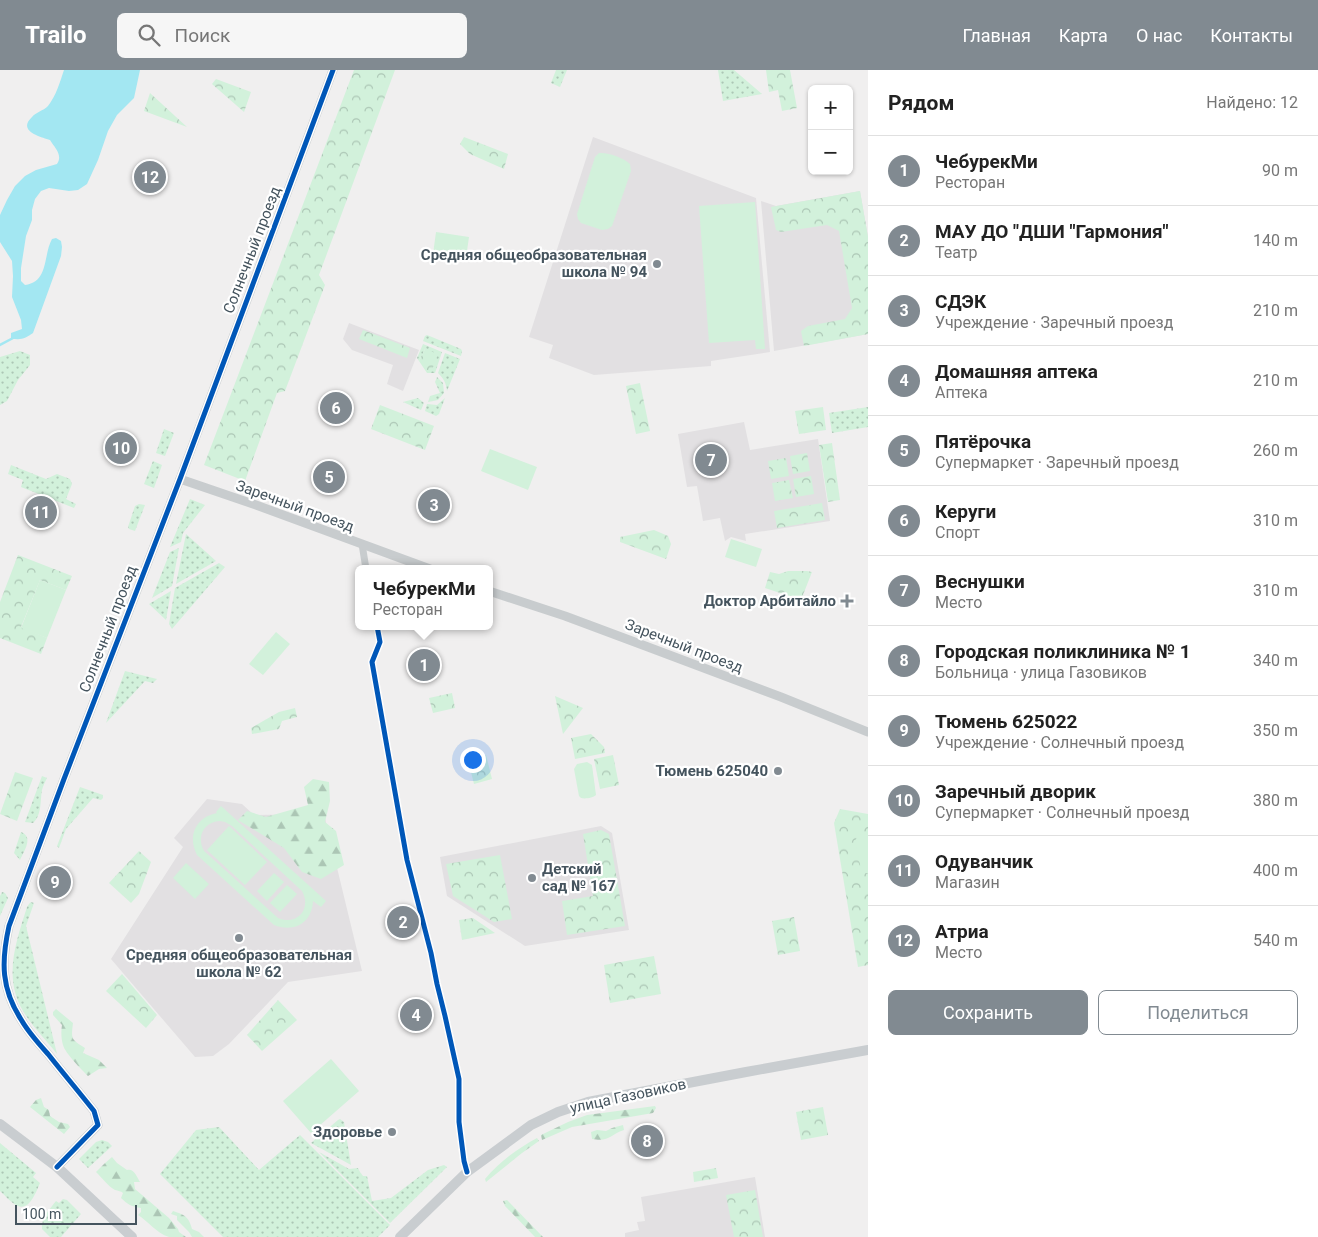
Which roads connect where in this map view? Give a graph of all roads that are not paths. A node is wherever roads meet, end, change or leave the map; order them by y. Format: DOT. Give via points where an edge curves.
graph roads {
  1 [pos="333,70"];
  2 [pos="180,480"];
  3 [pos="362,544"];
  4 [pos="365,565"];
  5 [pos="419,565"];
  6 [pos="493,592"];
  7 [pos="378,630"];
  8 [pos="868,732"];
  9 [pos="868,1050"];
  10 [pos="0,1124"];
  11 [pos="57,1167"];
  12 [pos="467,1172"];
  13 [pos="132,1237"];
  14 [pos="400,1237"];
  1 -- 2 [label="street, Солнечный проезд"];
  2 -- 3 [label="street, Заречный проезд"];
  2 -- 11 [label="street, Солнечный проезд" via="64,779 5,944 3,961 11,1002 22,1022 94,1111 98,1125"];
  3 -- 4 [label="street"];
  3 -- 5 [label="street, Заречный проезд"];
  6 -- 8 [label="street, Заречный проезд" via="630,640"];
  7 -- 12 [label="street" via="380,642 372,662 407,860 458,1079"];
  9 -- 12 [label="main road, улица Газовиков" via="588,1102 531,1125"];
  10 -- 11 [label="main road"];
  11 -- 13 [label="main road"];
  12 -- 14 [label="main road, улица Газовиков"];
}
